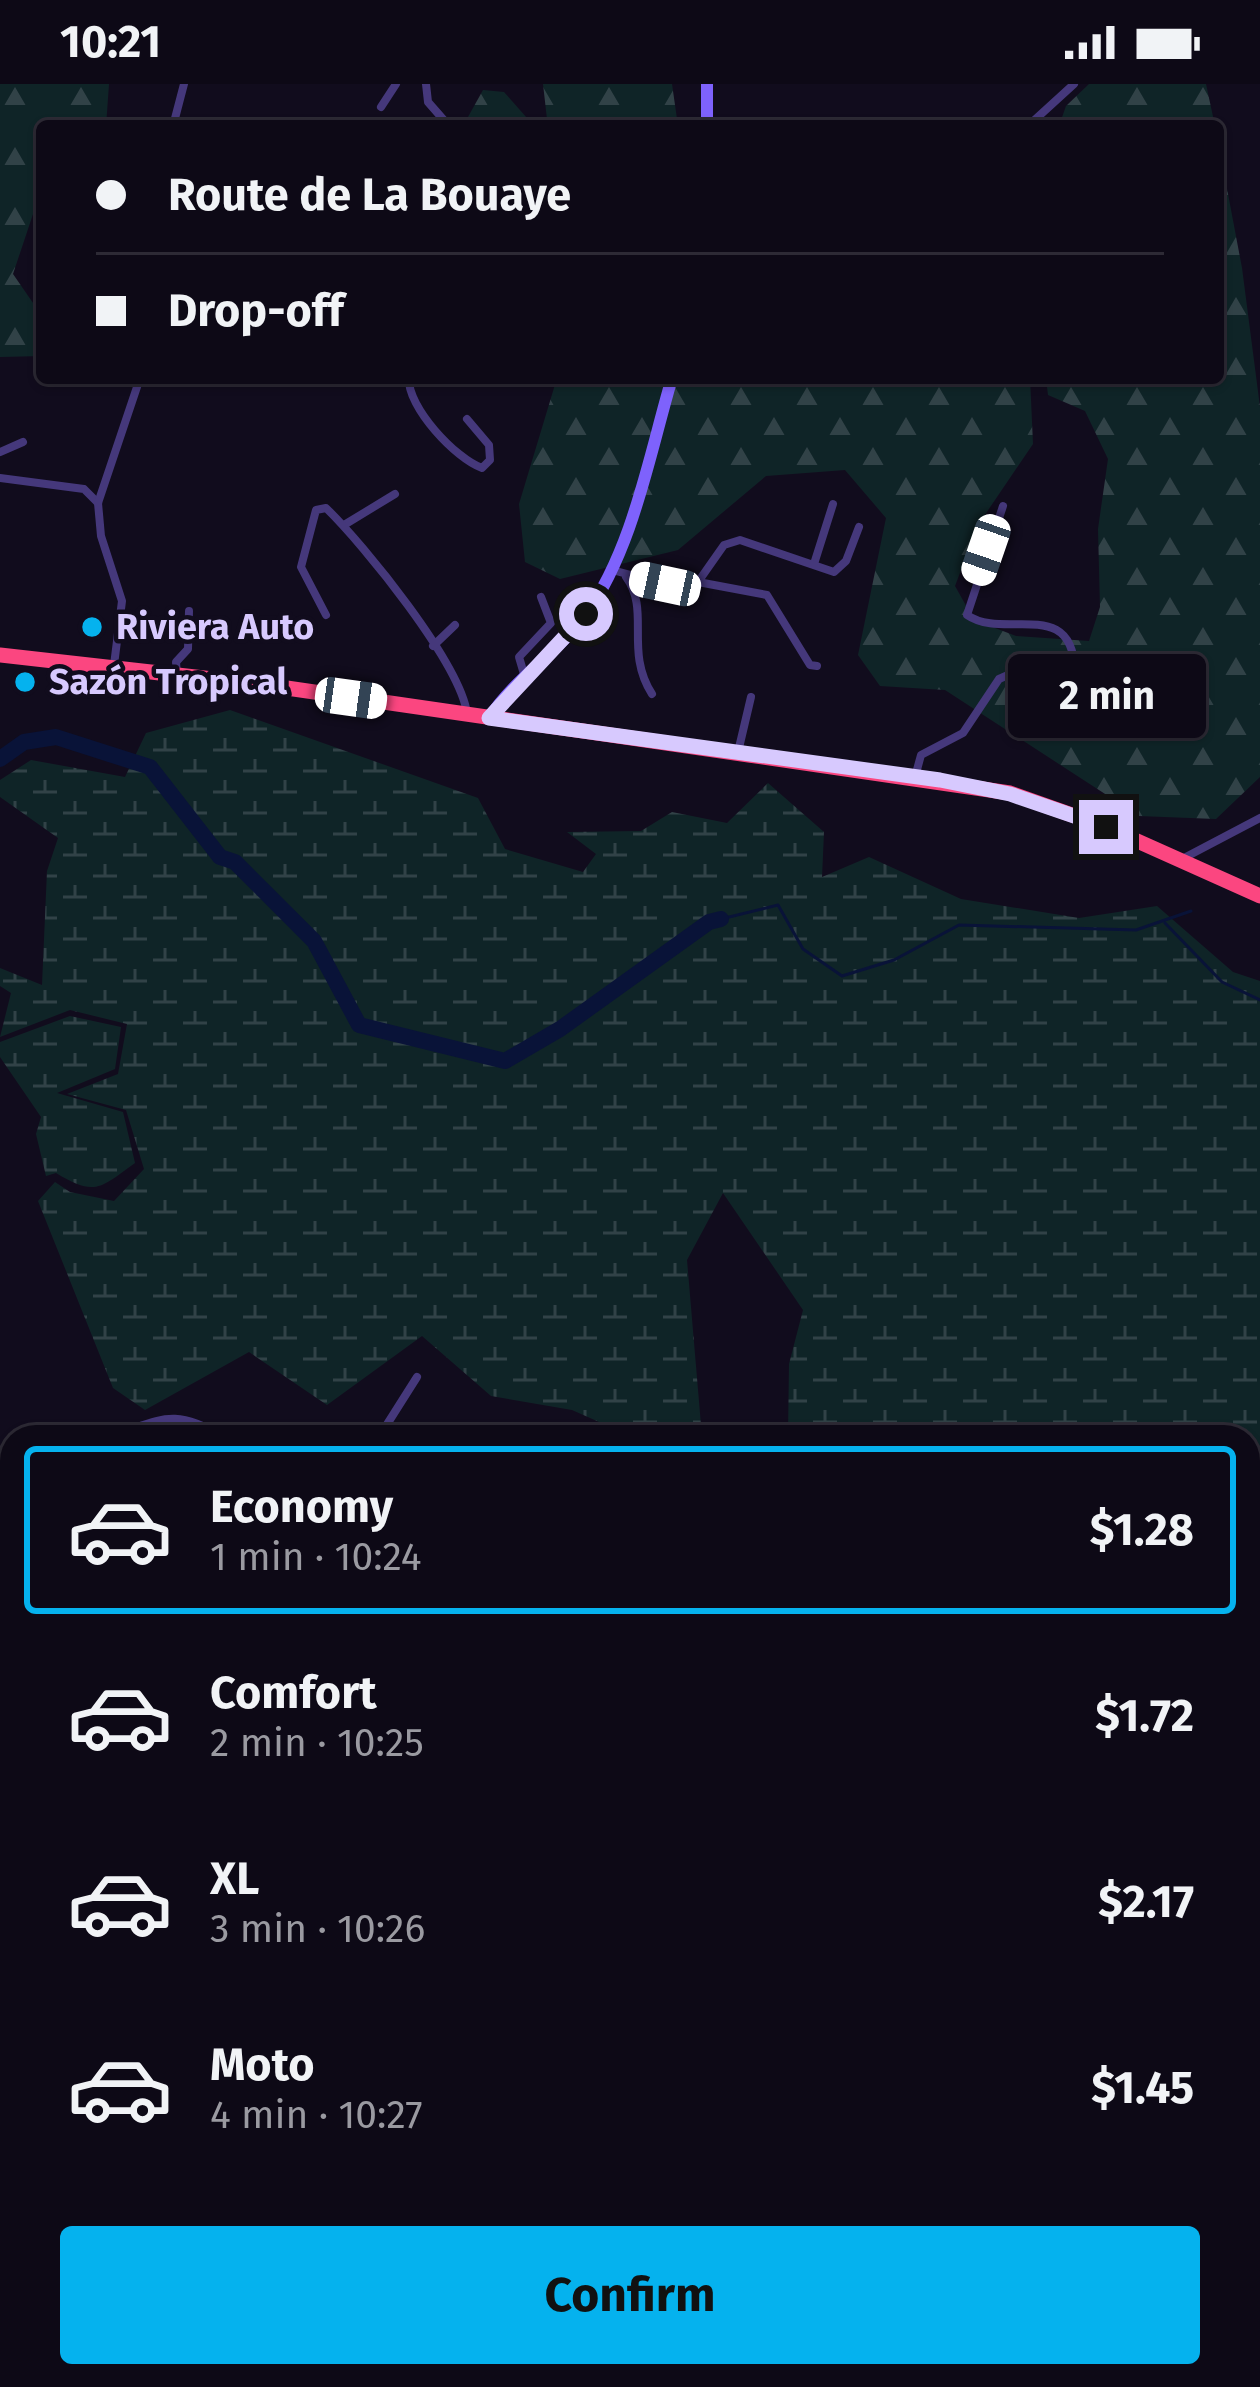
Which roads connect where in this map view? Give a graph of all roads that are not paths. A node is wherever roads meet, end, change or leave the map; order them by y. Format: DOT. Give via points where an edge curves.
graph roads {
  1 [pos="184,84"];
  2 [pos="396,84"];
  3 [pos="426,84"];
  4 [pos="707,84"];
  5 [pos="1074,84"];
  6 [pos="381,107"];
  7 [pos="175,120"];
  8 [pos="444,120"];
  9 [pos="707,120"];
  10 [pos="1035,120"];
  11 [pos="138,384"];
  12 [pos="409,384"];
  13 [pos="670,384"];
  14 [pos="467,419"];
  15 [pos="23,442"];
  16 [pos="0,452"];
  17 [pos="0,478"];
  18 [pos="395,494"];
  19 [pos="98,503"];
  20 [pos="833,504"];
  21 [pos="1003,506"];
  22 [pos="344,525"];
  23 [pos="859,527"];
  24 [pos="814,564"];
  25 [pos="611,569"];
  26 [pos="625,576"];
  27 [pos="698,582"];
  28 [pos="541,597"];
  29 [pos="189,611"];
  30 [pos="326,615"];
  31 [pos="455,625"];
  32 [pos="433,646"];
  33 [pos="0,653"];
  34 [pos="817,665"];
  35 [pos="113,667"];
  36 [pos="177,674"];
  37 [pos="524,674"];
  38 [pos="652,694"];
  39 [pos="751,697"];
  40 [pos="467,715"];
  41 [pos="489,718"];
  42 [pos="738,754"];
  43 [pos="915,777"];
  44 [pos="1260,818"];
  45 [pos="1180,860"];
  46 [pos="1260,896"];
  47 [pos="416,1377"];
  48 [pos="137,1425"];
  49 [pos="201,1425"];
  50 [pos="386,1425"];
  1 -- 7 [label="street"];
  2 -- 6 [label="street"];
  3 -- 8 [label="street" via="428,102"];
  4 -- 9 [label="main road"];
  5 -- 10 [label="street"];
  11 -- 19 [label="street"];
  12 -- 14 [label="street" via="418,408 482,468 489,445"];
  13 -- 25 [label="main road"];
  15 -- 16 [label="street"];
  17 -- 19 [label="street" via="84,489"];
  18 -- 22 [label="street"];
  19 -- 35 [label="street" via="122,602"];
  20 -- 24 [label="street"];
  21 -- 43 [label="street" via="967,614 997,624 1042,620 1058,630 1075,672 1071,680 1017,671 999,680 963,733 921,755"];
  22 -- 30 [label="street" via="326,508 316,510 301,567"];
  22 -- 32 [label="street"];
  23 -- 24 [label="street" via="841,568"];
  24 -- 27 [label="street" via="740,540 724,545"];
  25 -- 26 [label="street"];
  25 -- 37 [label="main road" via="572,631"];
  26 -- 27 [label="street"];
  26 -- 38 [label="street" via="638,598 634,643"];
  27 -- 34 [label="street" via="767,595"];
  28 -- 37 [label="street" via="551,623 519,657"];
  29 -- 36 [label="street" via="188,649"];
  31 -- 32 [label="street"];
  32 -- 40 [label="street"];
  33 -- 35 [label="highway"];
  35 -- 36 [label="highway"];
  36 -- 40 [label="highway"];
  37 -- 41 [label="main road"];
  39 -- 42 [label="street"];
  40 -- 41 [label="highway"];
  41 -- 42 [label="highway" via="704,740"];
  42 -- 43 [label="highway"];
  43 -- 45 [label="highway" via="1010,794"];
  44 -- 45 [label="street"];
  45 -- 46 [label="highway"];
  47 -- 50 [label="street"];
  48 -- 49 [label="street" via="157,1417"];
}
